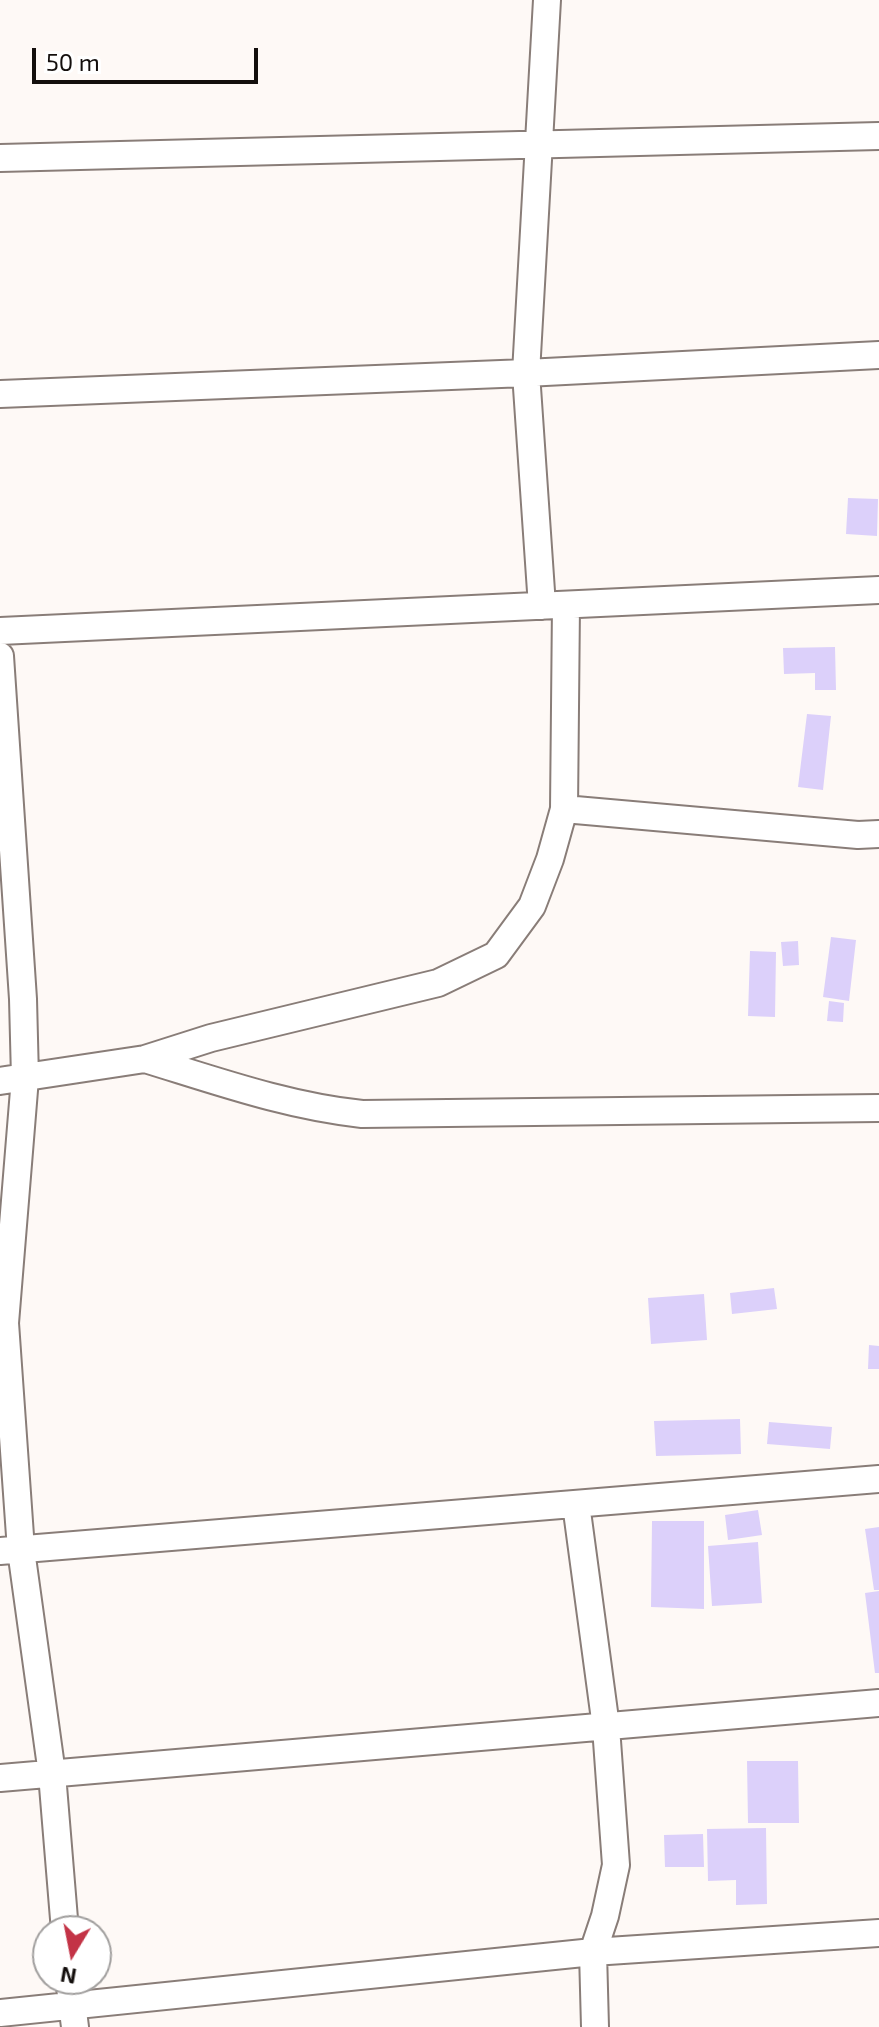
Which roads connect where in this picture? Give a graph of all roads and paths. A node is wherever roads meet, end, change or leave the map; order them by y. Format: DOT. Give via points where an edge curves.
graph roads {
  1 [pos="547,0"];
  2 [pos="879,136"];
  3 [pos="539,145"];
  4 [pos="0,158"];
  5 [pos="879,355"];
  6 [pos="526,373"];
  7 [pos="0,394"];
  8 [pos="879,590"];
  9 [pos="554,605"];
  10 [pos="0,631"];
  11 [pos="0,656"];
  12 [pos="564,809"];
  13 [pos="879,834"];
  14 [pos="145,1059"];
  15 [pos="13,1079"];
  16 [pos="879,1108"];
  17 [pos="2,1323"];
  18 [pos="879,1479"];
  19 [pos="576,1504"];
  20 [pos="11,1550"];
  21 [pos="879,1703"];
  22 [pos="606,1727"];
  23 [pos="52,1774"];
  24 [pos="0,1778"];
  25 [pos="64,1915"];
  26 [pos="879,1933"];
  27 [pos="593,1952"];
  28 [pos="72,2003"];
  29 [pos="0,2013"];
  30 [pos="595,2027"];
  1 -- 3 [label="street"];
  2 -- 3 [label="street"];
  3 -- 4 [label="street"];
  3 -- 6 [label="street"];
  5 -- 6 [label="street"];
  6 -- 7 [label="street"];
  6 -- 9 [label="street"];
  8 -- 9 [label="street"];
  9 -- 10 [label="street"];
  9 -- 12 [label="street"];
  11 -- 15 [label="street" via="23,999"];
  12 -- 13 [label="street"];
  12 -- 14 [label="street" via="532,906 496,955 438,983"];
  14 -- 15 [label="street"];
  14 -- 16 [label="street" via="279,1100 362,1114"];
  15 -- 17 [label="street"];
  17 -- 20 [label="street"];
  18 -- 19 [label="street"];
  19 -- 20 [label="street"];
  19 -- 22 [label="street"];
  20 -- 23 [label="street"];
  21 -- 22 [label="street"];
  22 -- 23 [label="street"];
  22 -- 27 [label="street" via="616,1865"];
  23 -- 24 [label="street"];
  23 -- 25 [label="street"];
  26 -- 27 [label="street"];
  27 -- 28 [label="street"];
  27 -- 30 [label="street"];
  28 -- 29 [label="street"];
}
